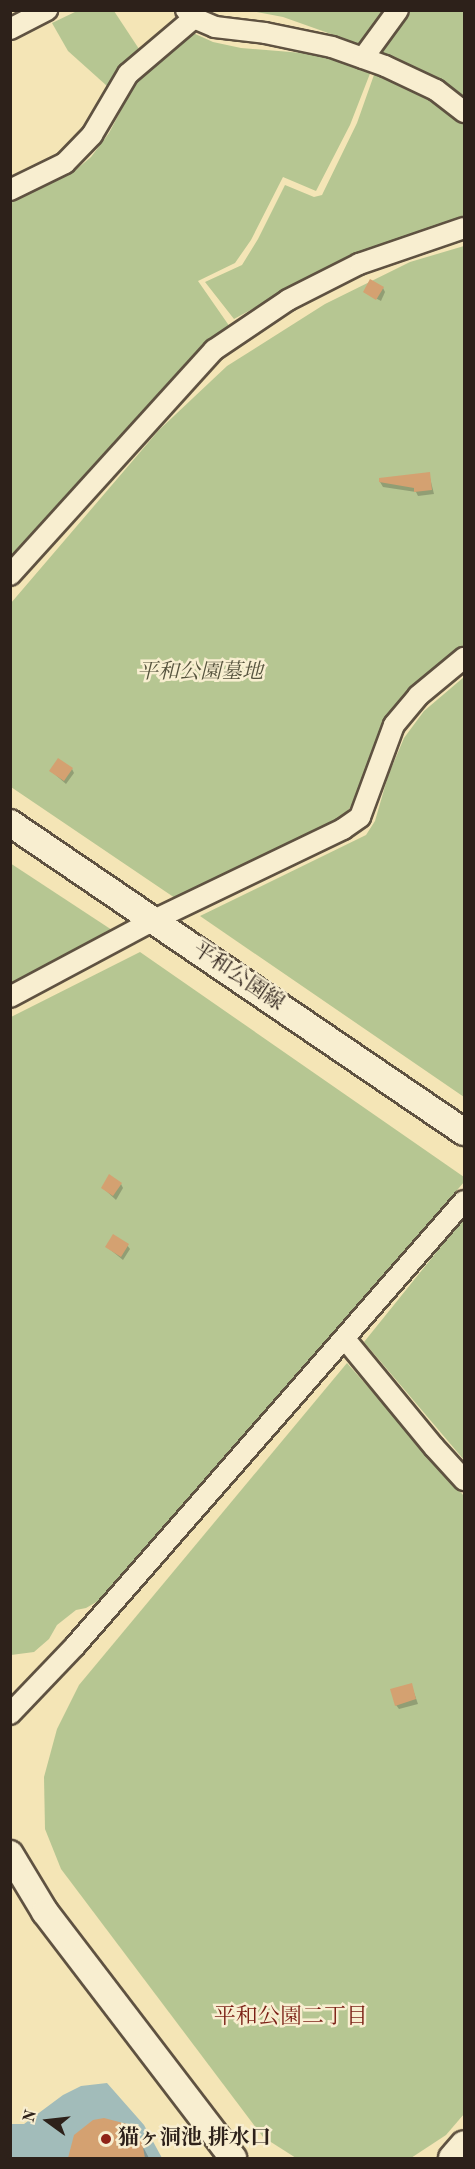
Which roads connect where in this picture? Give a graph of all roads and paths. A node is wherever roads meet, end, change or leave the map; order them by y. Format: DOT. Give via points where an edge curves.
graph roads {
  1 [pos="47,10"];
  2 [pos="398,10"];
  3 [pos="190,14"];
  4 [pos="10,29"];
  5 [pos="363,58"];
  6 [pos="465,112"];
  7 [pos="10,190"];
  8 [pos="465,228"];
  9 [pos="10,575"];
  10 [pos="465,658"];
  11 [pos="10,823"];
  12 [pos="154,920"];
  13 [pos="10,997"];
  14 [pos="465,1132"];
  15 [pos="465,1201"];
  16 [pos="345,1339"];
  17 [pos="465,1480"];
  18 [pos="10,1714"];
  19 [pos="10,1854"];
  20 [pos="465,2144"];
  21 [pos="233,2158"];
  22 [pos="452,2158"];
  1 -- 4 [label="street"];
  2 -- 5 [label="street"];
  3 -- 5 [label="street" via="215,27 332,47"];
  3 -- 7 [label="street" via="128,74 92,135 65,163"];
  5 -- 6 [label="street" via="436,90"];
  8 -- 9 [label="street" via="359,264 288,300 214,350"];
  10 -- 12 [label="street" via="418,696 394,725 360,817 343,829"];
  11 -- 12 [label="street, 平和公園線"];
  12 -- 13 [label="street"];
  12 -- 14 [label="street, 平和公園線"];
  15 -- 16 [label="street"];
  16 -- 17 [label="street"];
  16 -- 18 [label="street" via="75,1646"];
  19 -- 21 [label="street" via="45,1912"];
  20 -- 22 [label="street"];
}
